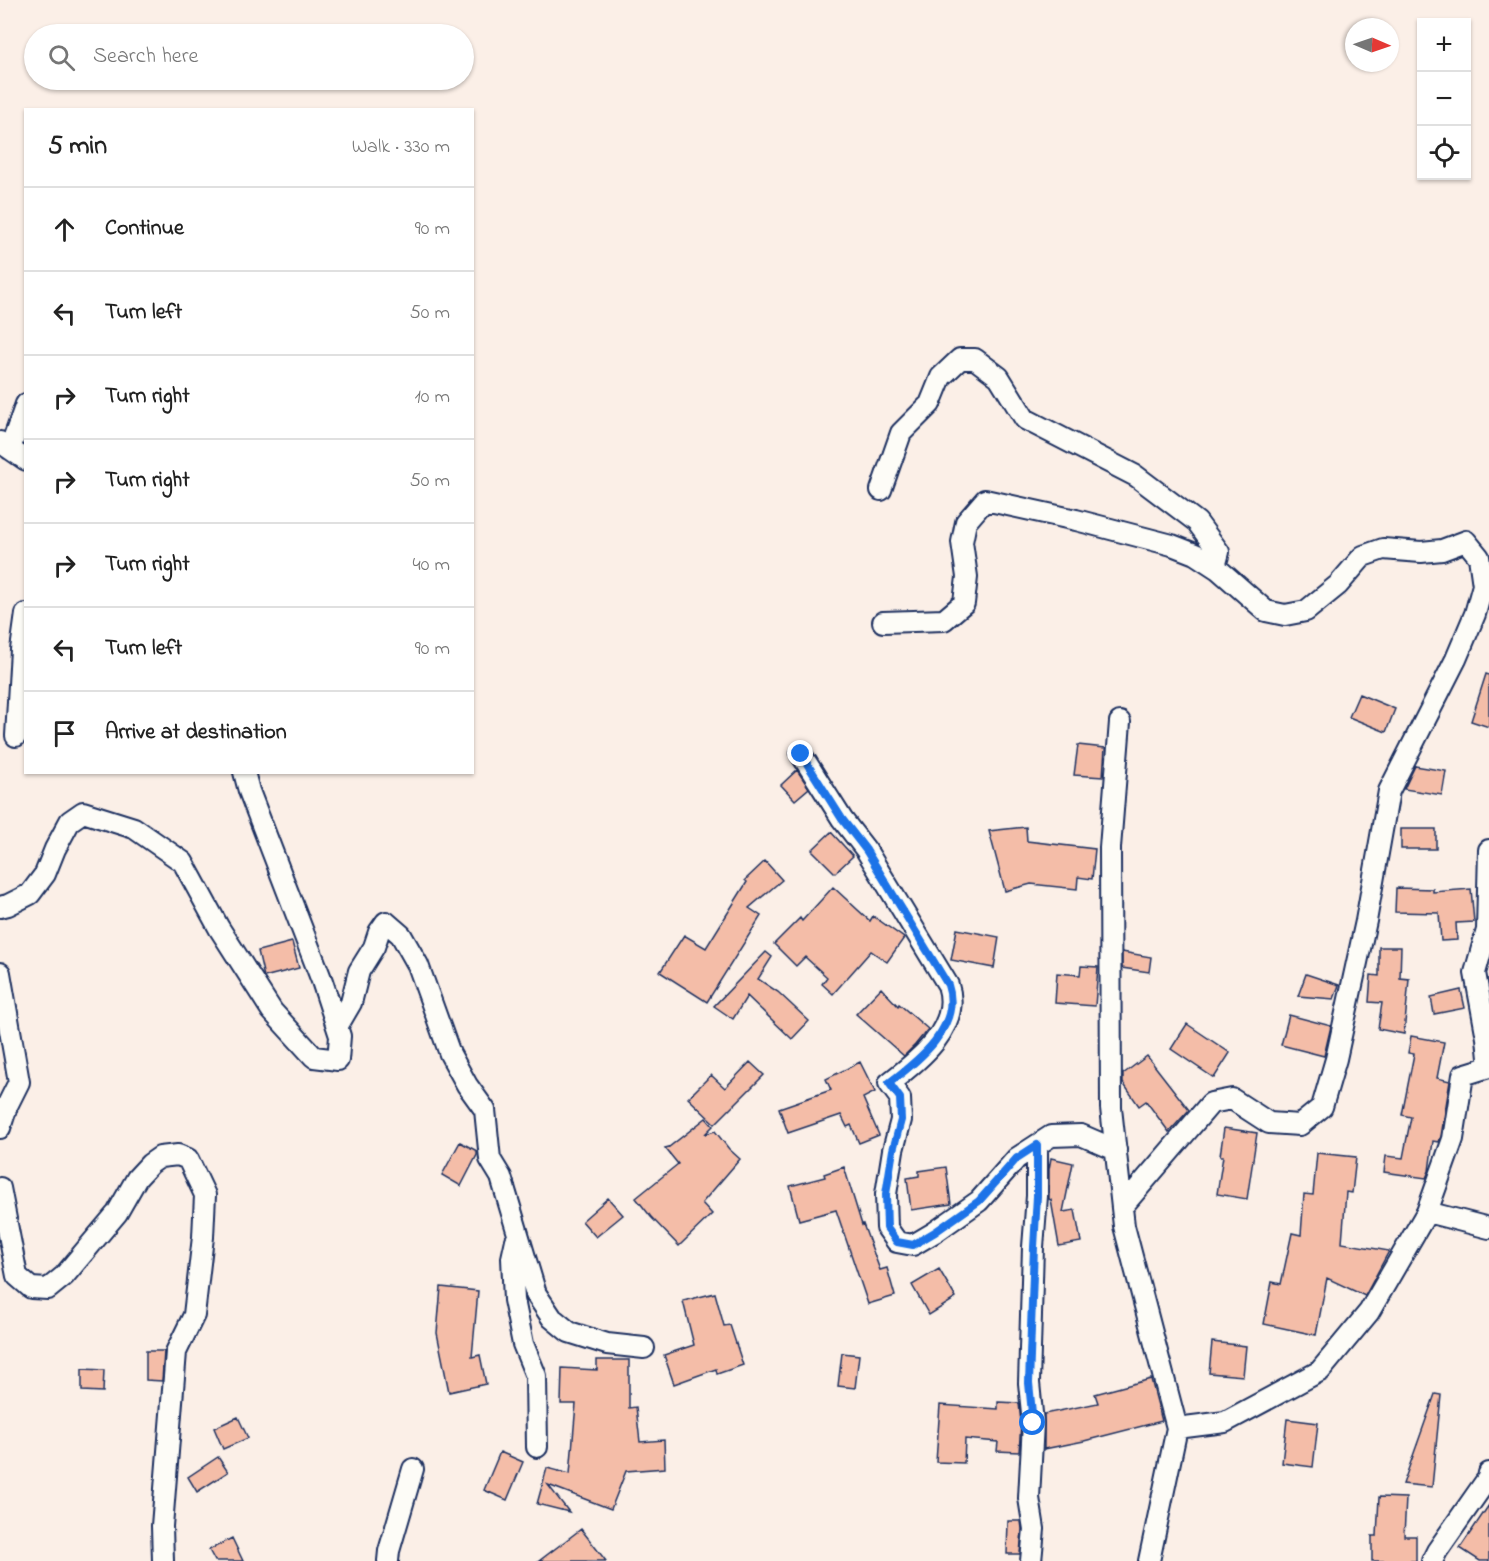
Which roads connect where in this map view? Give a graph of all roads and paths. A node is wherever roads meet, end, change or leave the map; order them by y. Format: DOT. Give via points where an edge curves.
graph roads {
  1 [pos="24,411"];
  2 [pos="12,451"];
  3 [pos="881,490"];
  4 [pos="1215,567"];
  5 [pos="883,622"];
  6 [pos="24,628"];
  7 [pos="1120,722"];
  8 [pos="16,736"];
  9 [pos="801,754"];
  10 [pos="245,774"];
  11 [pos="1489,850"];
  12 [pos="0,907"];
  13 [pos="0,973"];
  14 [pos="337,1027"];
  15 [pos="1489,1058"];
  16 [pos="1489,1067"];
  17 [pos="0,1128"];
  18 [pos="1037,1145"];
  19 [pos="1116,1150"];
  20 [pos="0,1188"];
  21 [pos="1122,1207"];
  22 [pos="1427,1212"];
  23 [pos="1489,1228"];
  24 [pos="517,1234"];
  25 [pos="644,1348"];
  26 [pos="1177,1428"];
  27 [pos="537,1447"];
  28 [pos="413,1469"];
  29 [pos="1489,1473"];
  30 [pos="163,1561"];
  31 [pos="388,1561"];
  32 [pos="1031,1561"];
  33 [pos="1149,1561"];
  34 [pos="1432,1561"];
  1 -- 2 [label="street"];
  3 -- 4 [label="street" via="902,433 930,404 941,377 960,359 975,359 999,377 1025,419 1136,476 1197,522 1219,552"];
  4 -- 5 [label="street" via="1172,544 986,500 966,522 962,542 967,577 964,603 944,620"];
  4 -- 21 [label="street" via="1266,611 1285,615 1306,610 1338,585 1363,556 1383,549 1421,552 1466,541 1479,557 1483,585 1456,659 1389,791 1366,921 1322,1107 1300,1125 1269,1123 1232,1099 1211,1103"];
  6 -- 8 [label="street"];
  7 -- 19 [label="street" via="1110,848 1111,1108"];
  9 -- 18 [label="street" via="866,850 951,993 949,1016 940,1034 918,1061 889,1083 900,1098 901,1120 886,1194 887,1228 897,1242 913,1245 979,1201 1017,1158"];
  10 -- 14 [label="street"];
  11 -- 15 [label="street" via="1487,930 1475,973"];
  12 -- 14 [label="street" via="30,894 45,874 70,821 83,812 134,828 183,862 272,1011 314,1056 338,1060"];
  13 -- 17 [label="street" via="19,1082"];
  14 -- 24 [label="street" via="351,1003 359,971 386,922 401,935 418,965 450,1054 485,1110 490,1159 501,1177"];
  16 -- 22 [label="street" via="1463,1075 1453,1139"];
  18 -- 19 [label="street" via="1051,1137 1081,1135"];
  18 -- 32 [label="street" via="1029,1383 1033,1423"];
  19 -- 21 [label="street"];
  20 -- 30 [label="street" via="17,1276 31,1288 48,1290 117,1213 150,1164 160,1157 178,1155 188,1159 199,1180 205,1195 203,1237 194,1315 176,1352 162,1526"];
  21 -- 26 [label="street"];
  22 -- 23 [label="street"];
  22 -- 26 [label="street" via="1369,1312 1320,1371 1225,1422"];
  24 -- 25 [label="street" via="536,1294 552,1317 569,1332 607,1344"];
  24 -- 27 [label="street" via="512,1258 514,1300 523,1344 536,1376"];
  26 -- 33 [label="street"];
  28 -- 31 [label="street"];
  29 -- 34 [label="street"];
}
